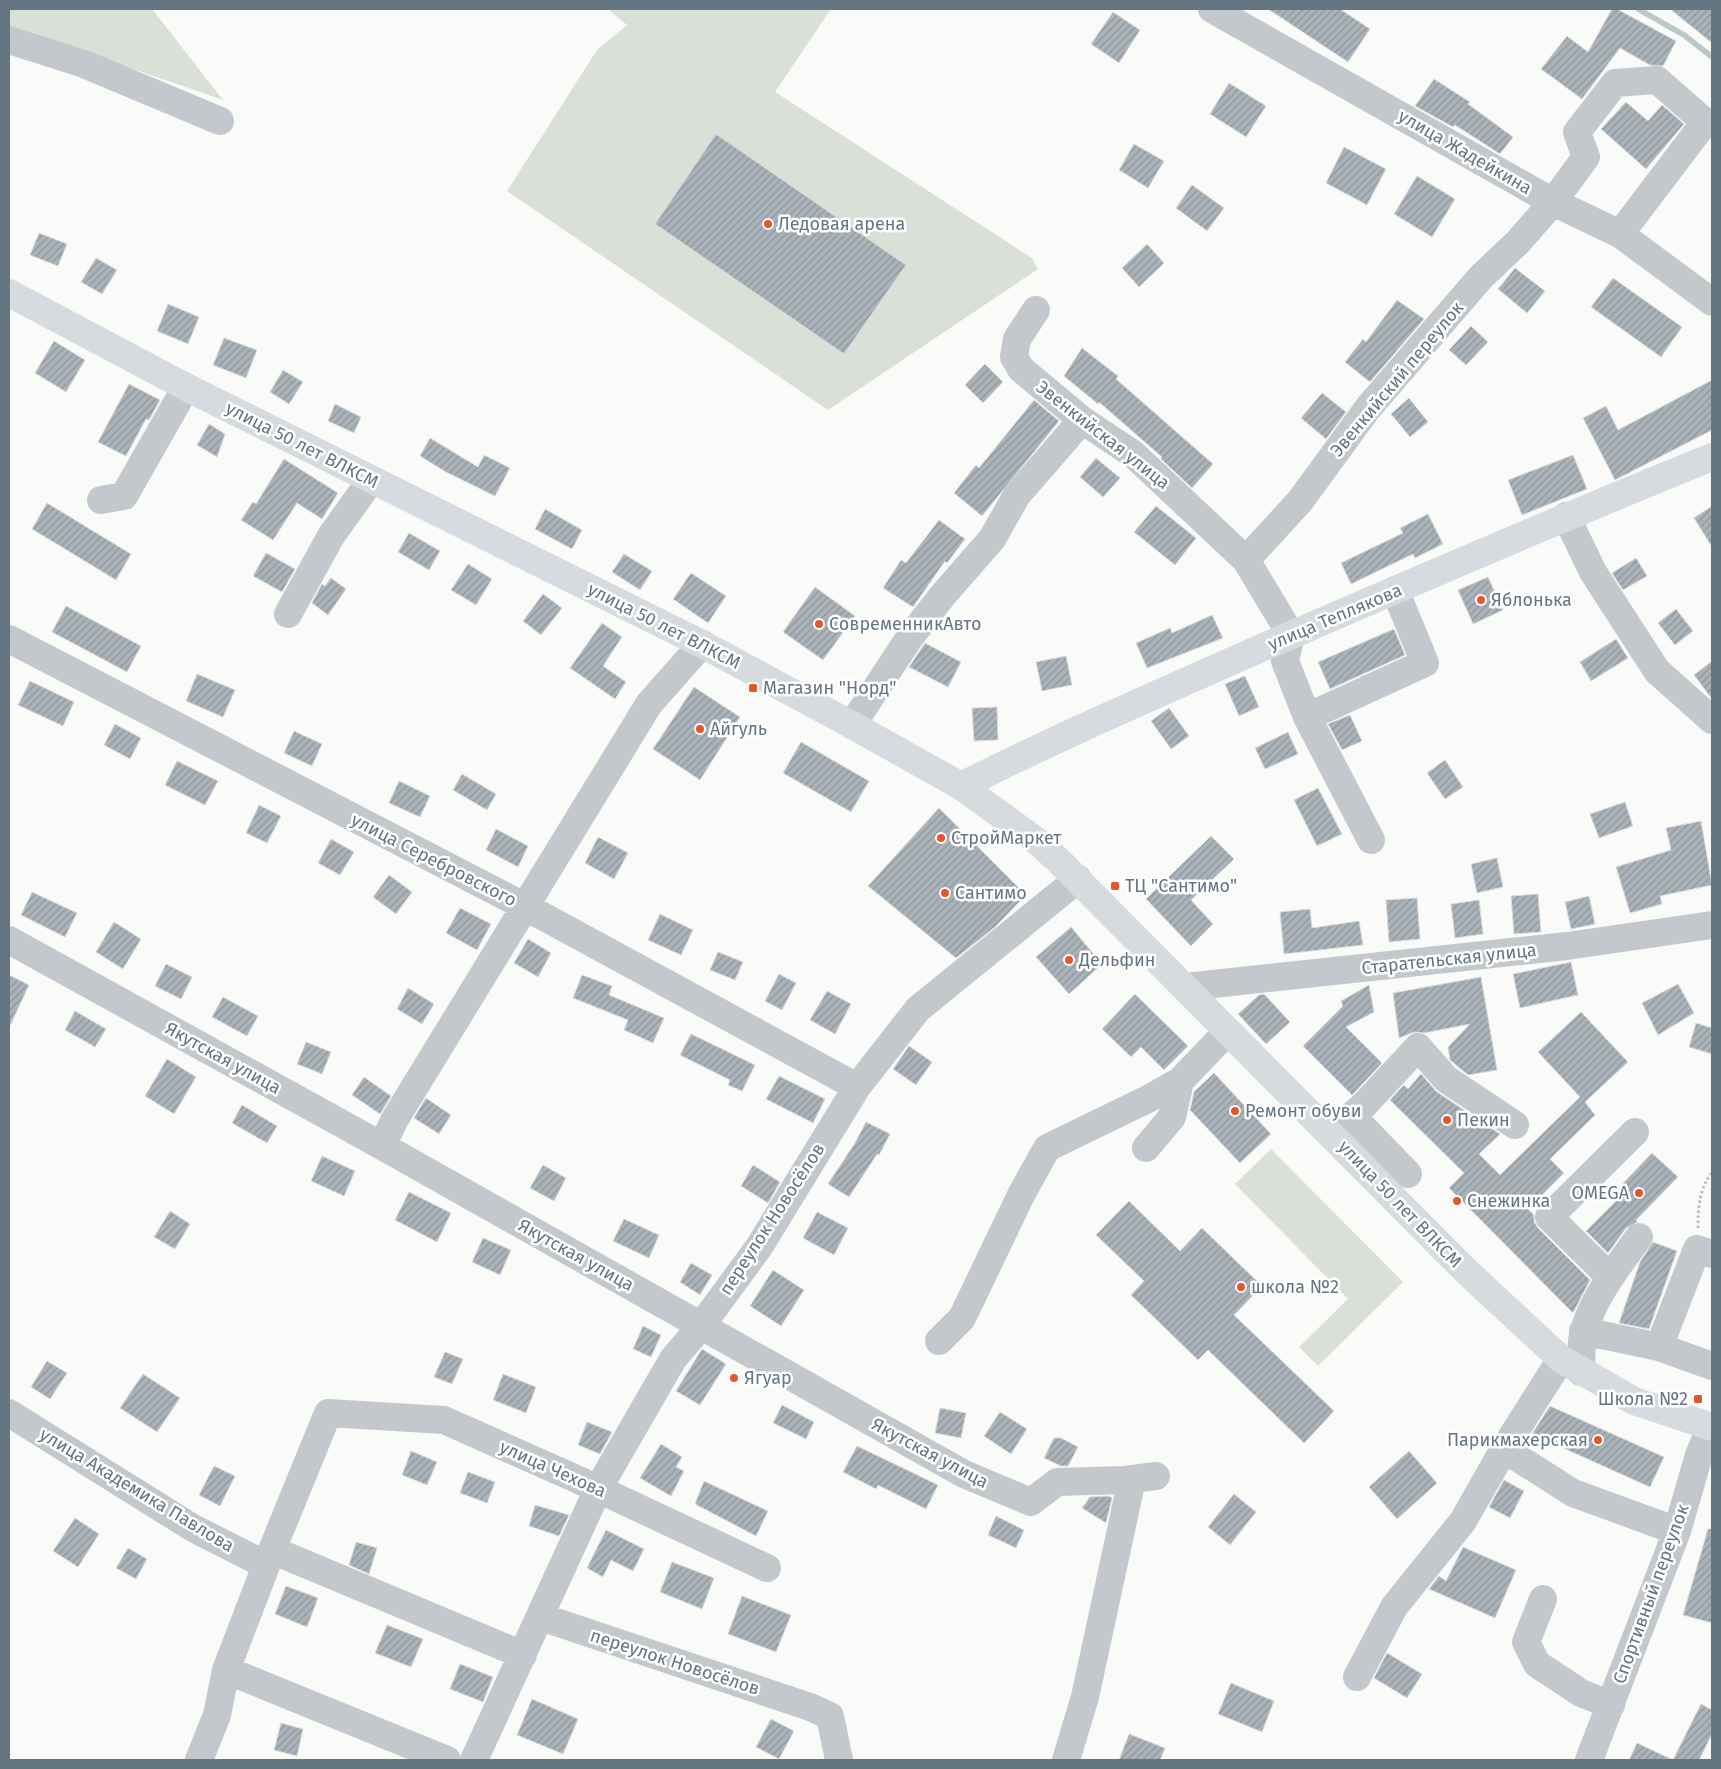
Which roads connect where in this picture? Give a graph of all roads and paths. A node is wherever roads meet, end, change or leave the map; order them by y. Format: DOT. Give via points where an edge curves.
graph roads {
  1 [pos="1212,9"];
  2 [pos="9,40"];
  3 [pos="220,120"];
  4 [pos="1553,202"];
  5 [pos="1620,234"];
  6 [pos="9,293"];
  7 [pos="1712,302"];
  8 [pos="1036,310"];
  9 [pos="186,387"];
  10 [pos="1082,420"];
  11 [pos="1712,457"];
  12 [pos="372,480"];
  13 [pos="101,500"];
  14 [pos="1566,516"];
  15 [pos="1246,560"];
  16 [pos="1395,590"];
  17 [pos="288,614"];
  18 [pos="1291,635"];
  19 [pos="9,639"];
  20 [pos="702,644"];
  21 [pos="1307,716"];
  22 [pos="1712,720"];
  23 [pos="852,725"];
  24 [pos="962,786"];
  25 [pos="1371,840"];
  26 [pos="1078,879"];
  27 [pos="526,907"];
  28 [pos="1712,925"];
  29 [pos="9,940"];
  30 [pos="1185,988"];
  31 [pos="1227,1032"];
  32 [pos="1180,1081"];
  33 [pos="856,1087"];
  34 [pos="1341,1125"];
  35 [pos="1515,1125"];
  36 [pos="1635,1132"];
  37 [pos="382,1146"];
  38 [pos="1146,1148"];
  39 [pos="1712,1173"];
  40 [pos="1408,1174"];
  41 [pos="1640,1237"];
  42 [pos="1705,1251"];
  43 [pos="1609,1276"];
  44 [pos="701,1326"];
  45 [pos="1583,1331"];
  46 [pos="940,1341"];
  47 [pos="1659,1347"];
  48 [pos="1571,1366"];
  49 [pos="1712,1366"];
  50 [pos="9,1413"];
  51 [pos="1712,1427"];
  52 [pos="1504,1449"];
  53 [pos="1706,1460"];
  54 [pos="598,1489"];
  55 [pos="1677,1531"];
  56 [pos="269,1558"];
  57 [pos="767,1568"];
  58 [pos="1543,1600"];
  59 [pos="541,1617"];
  60 [pos="523,1654"];
  61 [pos="226,1670"];
  62 [pos="1357,1677"];
  63 [pos="1611,1705"];
  64 [pos="1592,1759"];
  65 [pos="199,1760"];
  66 [pos="447,1760"];
  67 [pos="474,1760"];
  68 [pos="839,1760"];
  69 [pos="1066,1760"];
  1 -- 4 [label="street, улица Жадейкина"];
  2 -- 3 [label="street" via="84,64"];
  4 -- 5 [label="street, улица Жадейкина"];
  4 -- 5 [label="street, Эвенкийский переулок" via="1586,157 1577,132 1615,83 1657,80 1705,122"];
  4 -- 15 [label="street, Эвенкийский переулок" via="1481,278 1368,408 1300,501"];
  5 -- 7 [label="street, улица Жадейкина"];
  6 -- 9 [label="main road, улица 50 лет ВЛКСМ"];
  8 -- 10 [label="street, Эвенкийская улица" via="1017,339 1014,358 1020,369"];
  9 -- 12 [label="main road, улица 50 лет ВЛКСМ"];
  9 -- 13 [label="street" via="124,496"];
  10 -- 15 [label="street, Эвенкийская улица" via="1133,454"];
  10 -- 23 [label="street" via="1016,495 992,539 910,637"];
  11 -- 14 [label="main road, улица Теплякова"];
  12 -- 17 [label="street" via="331,536"];
  12 -- 20 [label="main road, улица 50 лет ВЛКСМ"];
  14 -- 16 [label="main road, улица Теплякова"];
  14 -- 22 [label="street" via="1593,572 1657,671"];
  15 -- 18 [label="street, Эвенкийская улица"];
  16 -- 18 [label="main road, улица Теплякова"];
  16 -- 21 [label="street" via="1425,663"];
  18 -- 21 [label="street" via="1285,661"];
  18 -- 24 [label="main road, улица Теплякова" via="1046,743"];
  19 -- 27 [label="street, улица Серебровского"];
  20 -- 23 [label="main road, улица 50 лет ВЛКСМ"];
  20 -- 27 [label="street" via="649,704"];
  21 -- 25 [label="street"];
  23 -- 24 [label="main road, улица 50 лет ВЛКСМ"];
  24 -- 26 [label="main road, улица 50 лет ВЛКСМ" via="1038,842"];
  26 -- 30 [label="main road, улица 50 лет ВЛКСМ"];
  26 -- 33 [label="street, переулок Новосёлов" via="918,1009"];
  27 -- 33 [label="street, улица Серебровского"];
  27 -- 37 [label="street" via="395,1119"];
  28 -- 30 [label="street, Старательская улица" via="1567,946"];
  29 -- 37 [label="street, Якутская улица"];
  30 -- 31 [label="main road, улица 50 лет ВЛКСМ"];
  31 -- 32 [label="street"];
  31 -- 34 [label="main road, улица 50 лет ВЛКСМ"];
  32 -- 38 [label="street" via="1172,1117"];
  32 -- 46 [label="street" via="1047,1148 962,1318"];
  33 -- 44 [label="street, переулок Новосёлов" via="759,1247"];
  34 -- 35 [label="street" via="1418,1047 1446,1079"];
  34 -- 40 [label="street"];
  34 -- 48 [label="main road, улица 50 лет ВЛКСМ" via="1459,1264"];
  36 -- 43 [label="street" via="1550,1217"];
  37 -- 44 [label="street, Якутская улица"];
  39 -- 42 [label="path" via="1706,1180 1699,1205"];
  41 -- 43 [label="street"];
  42 -- 47 [label="street"];
  43 -- 45 [label="street"];
  44 -- 54 [label="street, переулок Новосёлов" via="674,1359"];
  44 -- 69 [label="street, Якутская улица" via="964,1474 1031,1502 1057,1482 1144,1478"];
  45 -- 47 [label="street"];
  45 -- 48 [label="street"];
  47 -- 49 [label="street"];
  48 -- 51 [label="main road, улица 50 лет ВЛКСМ" via="1634,1401"];
  48 -- 52 [label="street"];
  50 -- 56 [label="street, улица Академика Павлова" via="193,1528"];
  51 -- 53 [label="street, Спортивный переулок"];
  52 -- 55 [label="street" via="1574,1493"];
  52 -- 62 [label="street" via="1463,1521 1394,1607"];
  53 -- 55 [label="street, Спортивный переулок"];
  54 -- 56 [label="street, улица Чехова" via="444,1420 328,1413"];
  54 -- 57 [label="street, улица Чехова"];
  54 -- 59 [label="street, переулок Новосёлов"];
  55 -- 63 [label="street, Спортивный переулок"];
  56 -- 60 [label="street"];
  56 -- 61 [label="street"];
  58 -- 63 [label="street" via="1526,1642 1537,1664 1581,1693"];
  59 -- 60 [label="street, переулок Новосёлов"];
  59 -- 68 [label="street, переулок Новосёлов" via="830,1716"];
  60 -- 67 [label="street, переулок Новосёлов"];
  61 -- 65 [label="street" via="218,1715"];
  61 -- 66 [label="street"];
  63 -- 64 [label="street, Спортивный переулок"];
}
